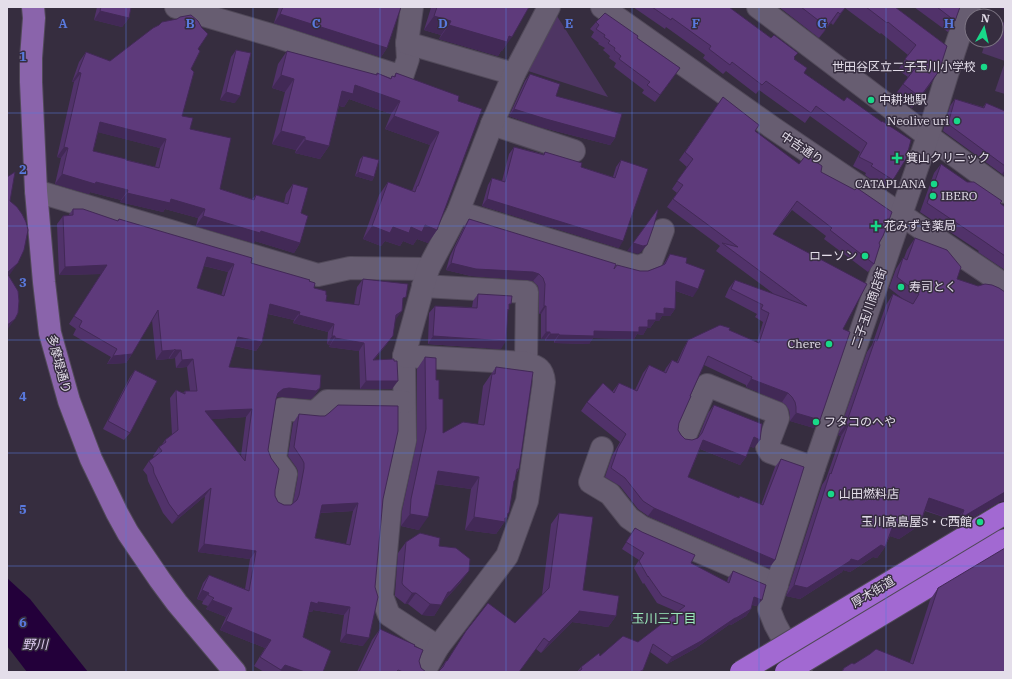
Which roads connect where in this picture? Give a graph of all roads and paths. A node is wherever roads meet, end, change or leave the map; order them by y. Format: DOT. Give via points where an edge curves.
graph roads {
  1 [pos="33,7"];
  2 [pos="176,7"];
  3 [pos="412,7"];
  4 [pos="549,7"];
  5 [pos="602,7"];
  6 [pos="758,7"];
  7 [pos="969,7"];
  8 [pos="936,38"];
  9 [pos="407,43"];
  10 [pos="954,52"];
  11 [pos="514,74"];
  12 [pos="492,124"];
  13 [pos="928,136"];
  14 [pos="574,151"];
  15 [pos="36,191"];
  16 [pos="1005,192"];
  17 [pos="458,212"];
  18 [pos="902,215"];
  19 [pos="663,230"];
  20 [pos="426,278"];
  21 [pos="1005,285"];
  22 [pos="404,356"];
  23 [pos="526,363"];
  24 [pos="404,402"];
  25 [pos="685,436"];
  26 [pos="602,448"];
  27 [pos="814,468"];
  28 [pos="281,501"];
  29 [pos="1005,513"];
  30 [pos="1005,540"];
  31 [pos="777,585"];
  32 [pos="438,647"];
  33 [pos="235,672"];
  34 [pos="424,672"];
  35 [pos="741,672"];
  36 [pos="786,672"];
  37 [pos="801,672"];
  1 -- 15 [label="main road, 多摩堤通り" via="31,82"];
  2 -- 9 [label="street" via="402,77 408,60"];
  3 -- 9 [label="street"];
  4 -- 11 [label="street"];
  5 -- 18 [label="street, 中吉通り" via="766,124"];
  6 -- 13 [label="street"];
  7 -- 10 [label="street, 二子玉川商店街"];
  8 -- 10 [label="street"];
  9 -- 11 [label="street"];
  10 -- 13 [label="street, 二子玉川商店街"];
  11 -- 12 [label="street"];
  12 -- 14 [label="street"];
  12 -- 17 [label="street"];
  13 -- 16 [label="street"];
  13 -- 18 [label="street, 二子玉川商店街"];
  15 -- 20 [label="street" via="318,274 350,268"];
  15 -- 33 [label="main road, 多摩堤通り" via="50,333 69,401 91,459 117,513 143,556"];
  17 -- 19 [label="street" via="638,267 651,262"];
  17 -- 20 [label="street"];
  18 -- 21 [label="street, 中吉通り"];
  18 -- 27 [label="street, 二子玉川商店街"];
  20 -- 22 [label="street"];
  20 -- 23 [label="street" via="527,292"];
  22 -- 23 [label="street"];
  22 -- 24 [label="street"];
  23 -- 32 [label="street" via="538,367 543,374 544,382 527,501 507,556"];
  24 -- 28 [label="street" via="327,401 315,412 282,409 276,459 286,474"];
  24 -- 32 [label="street" via="405,441 390,509 382,596 389,615"];
  25 -- 27 [label="street" via="707,385 777,413 778,418 767,447 770,452"];
  26 -- 31 [label="street" via="590,482 610,494 629,518 642,527"];
  27 -- 31 [label="street, 二子玉川商店街"];
  29 -- 35 [label="highway, 厚木街道, bridge"];
  30 -- 36 [label="highway, 厚木街道, bridge"];
  31 -- 37 [label="street, 二子玉川商店街" via="769,609"];
  32 -- 34 [label="street"];
}
